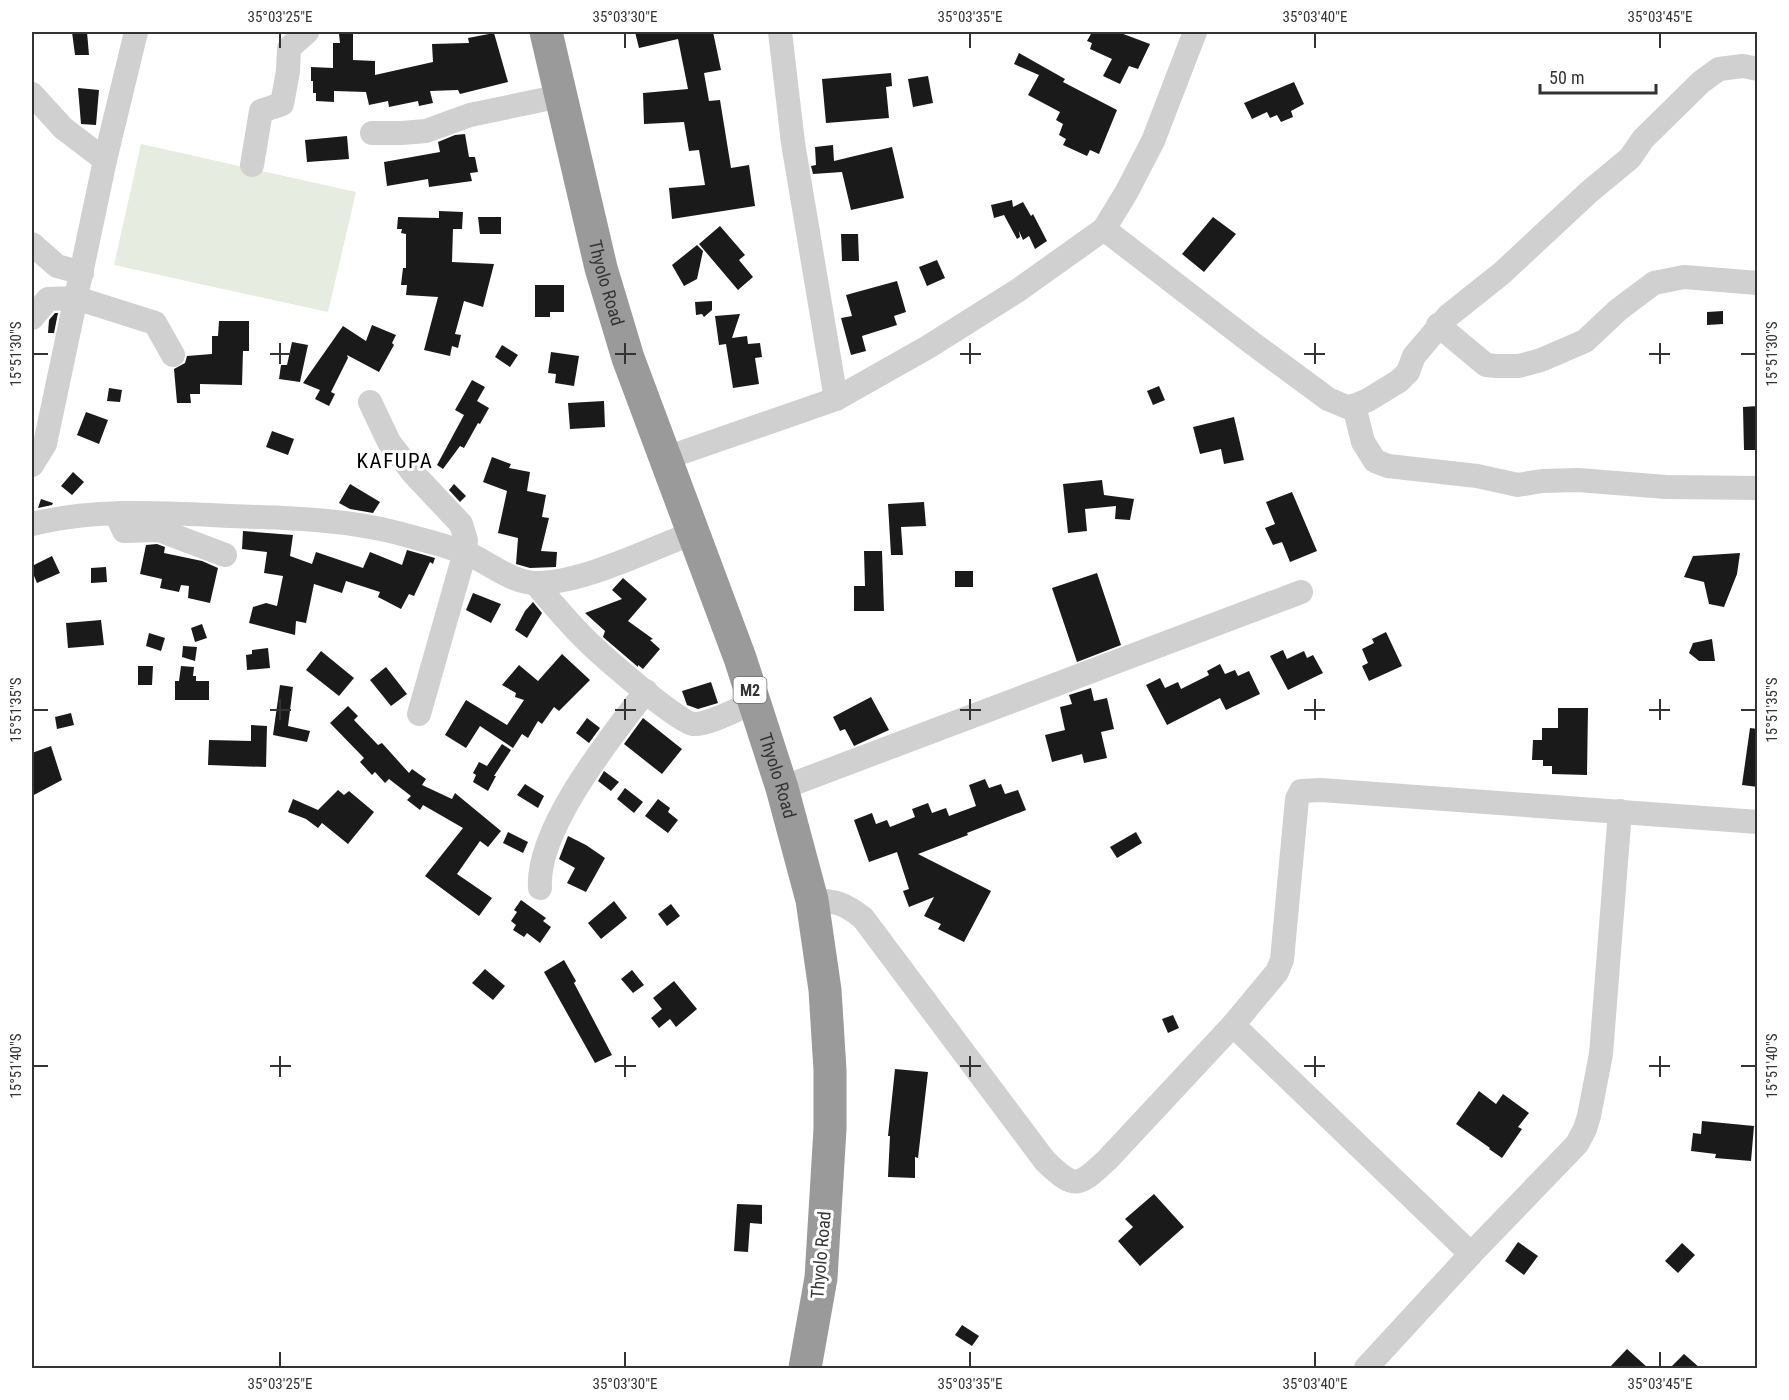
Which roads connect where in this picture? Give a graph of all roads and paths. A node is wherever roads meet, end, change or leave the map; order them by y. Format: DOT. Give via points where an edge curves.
graph roads {
  1 [pos="136,32"];
  2 [pos="307,32"];
  3 [pos="546,32"];
  4 [pos="780,32"];
  5 [pos="1195,32"];
  6 [pos="1758,69"];
  7 [pos="32,94"];
  8 [pos="561,96"];
  9 [pos="372,133"];
  10 [pos="105,160"];
  11 [pos="252,165"];
  12 [pos="1104,229"];
  13 [pos="32,244"];
  14 [pos="32,265"];
  15 [pos="57,266"];
  16 [pos="82,273"];
  17 [pos="1758,283"];
  18 [pos="76,298"];
  19 [pos="32,318"];
  20 [pos="1438,325"];
  21 [pos="173,355"];
  22 [pos="836,399"];
  23 [pos="370,402"];
  24 [pos="1354,406"];
  25 [pos="666,458"];
  26 [pos="32,465"];
  27 [pos="1758,488"];
  28 [pos="116,514"];
  29 [pos="32,524"];
  30 [pos="693,533"];
  31 [pos="465,552"];
  32 [pos="225,555"];
  33 [pos="535,583"];
  34 [pos="1301,592"];
  35 [pos="646,691"];
  36 [pos="754,702"];
  37 [pos="419,714"];
  38 [pos="782,788"];
  39 [pos="1620,811"];
  40 [pos="1758,822"];
  41 [pos="540,888"];
  42 [pos="812,900"];
  43 [pos="1233,1025"];
  44 [pos="1471,1254"];
  45 [pos="805,1368"];
  46 [pos="1366,1368"];
  1 -- 10 [label="street"];
  2 -- 11 [label="street" via="289,48 282,104 261,111"];
  3 -- 8 [label="highway, Thyolo Road / M2"];
  4 -- 22 [label="street" via="793,143"];
  5 -- 12 [label="street" via="1153,141"];
  6 -- 20 [label="street" via="1719,69 1701,82 1643,139 1630,158"];
  7 -- 10 [label="street" via="63,128"];
  8 -- 9 [label="street" via="470,115 426,131"];
  8 -- 25 [label="highway, Thyolo Road / M2" via="601,268 628,358"];
  10 -- 16 [label="street"];
  12 -- 22 [label="street" via="1017,291"];
  12 -- 24 [label="street" via="1328,399"];
  13 -- 15 [label="street"];
  14 -- 15 [label="street"];
  15 -- 16 [label="street"];
  16 -- 18 [label="street"];
  17 -- 20 [label="street" via="1684,277 1654,284 1618,310 1586,341 1519,366 1486,364"];
  18 -- 19 [label="street" via="48,299"];
  18 -- 21 [label="street" via="155,324"];
  18 -- 26 [label="street" via="45,444"];
  20 -- 24 [label="street" via="1399,381"];
  22 -- 25 [label="street"];
  23 -- 31 [label="street" via="390,442 461,524"];
  24 -- 27 [label="street" via="1363,442 1375,461 1388,466 1478,476 1518,485 1578,480 1666,487"];
  25 -- 30 [label="highway, Thyolo Road / M2"];
  28 -- 29 [label="street"];
  28 -- 31 [label="street" via="294,518 395,532"];
  28 -- 32 [label="street" via="124,531 159,530"];
  30 -- 33 [label="street" via="590,573"];
  30 -- 36 [label="highway, Thyolo Road / M2"];
  31 -- 33 [label="street"];
  31 -- 37 [label="street"];
  33 -- 35 [label="street" via="586,639"];
  34 -- 38 [label="street"];
  35 -- 36 [label="street" via="677,716 694,724"];
  35 -- 41 [label="street" via="580,782 543,856"];
  36 -- 38 [label="highway, Thyolo Road / M2"];
  38 -- 42 [label="highway, Thyolo Road / M2"];
  39 -- 40 [label="street"];
  39 -- 43 [label="street" via="1301,791 1297,799 1282,960 1277,972"];
  39 -- 44 [label="street" via="1601,1054 1586,1130"];
  42 -- 43 [label="street" via="849,906 863,918 1046,1161 1074,1182 1086,1180 1107,1161"];
  42 -- 45 [label="highway, Thyolo Road / M2" via="825,990 830,1129 822,1278"];
  43 -- 44 [label="street"];
  44 -- 46 [label="street"];
}
